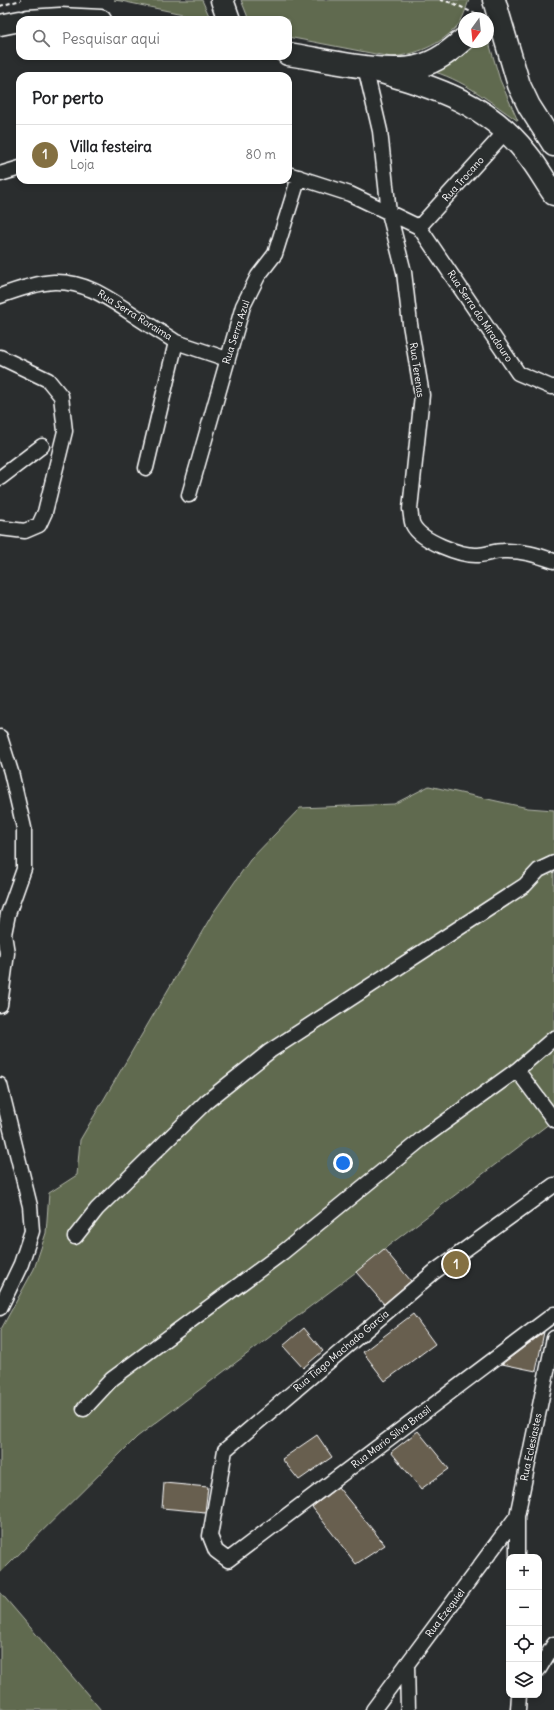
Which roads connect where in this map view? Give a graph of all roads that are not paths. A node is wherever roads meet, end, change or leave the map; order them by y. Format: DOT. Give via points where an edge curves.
graph roads {
  1 [pos="222,0"];
  2 [pos="489,0"];
  3 [pos="494,0"];
  4 [pos="484,12"];
  5 [pos="228,16"];
  6 [pos="16,22"];
  7 [pos="0,25"];
  8 [pos="458,44"];
  9 [pos="292,55"];
  10 [pos="365,67"];
  11 [pos="506,131"];
  12 [pos="554,145"];
  13 [pos="16,169"];
  14 [pos="0,174"];
  15 [pos="294,176"];
  16 [pos="554,194"];
  17 [pos="389,213"];
  18 [pos="419,227"];
  19 [pos="0,296"];
  20 [pos="176,342"];
  21 [pos="0,356"];
  22 [pos="227,359"];
  23 [pos="554,387"];
  24 [pos="42,446"];
  25 [pos="146,468"];
  26 [pos="0,478"];
  27 [pos="189,495"];
  28 [pos="0,528"];
  29 [pos="554,561"];
  30 [pos="0,737"];
  31 [pos="554,863"];
  32 [pos="0,1005"];
  33 [pos="554,1038"];
  34 [pos="517,1070"];
  35 [pos="0,1085"];
  36 [pos="554,1120"];
  37 [pos="554,1185"];
  38 [pos="75,1237"];
  39 [pos="0,1308"];
  40 [pos="554,1314"];
  41 [pos="554,1338"];
  42 [pos="84,1409"];
  43 [pos="517,1516"];
  44 [pos="517,1554"];
  45 [pos="228,1560"];
  46 [pos="554,1644"];
  47 [pos="546,1663"];
  48 [pos="407,1664"];
  49 [pos="373,1710"];
  50 [pos="408,1710"];
  1 -- 5 [label="main road"];
  2 -- 4 [label="main road"];
  3 -- 12 [label="main road" via="519,85 532,112"];
  6 -- 7 [label="main road"];
  8 -- 10 [label="main road" via="445,55 420,66 406,69"];
  9 -- 10 [label="main road"];
  10 -- 11 [label="main road" via="447,93 480,110"];
  10 -- 17 [label="street, Rua Terenas" via="380,131"];
  11 -- 16 [label="main road" via="527,154"];
  11 -- 18 [label="street, Rua Trocano"];
  13 -- 14 [label="street"];
  15 -- 17 [label="street" via="350,194"];
  15 -- 22 [label="street, Rua Serra Azul" via="275,254 258,276 243,306"];
  17 -- 18 [label="street"];
  17 -- 29 [label="street, Rua Terenas" via="404,272 422,395 410,509 412,524 422,535 438,545 477,556 503,551 532,554"];
  18 -- 23 [label="street, Rua Serra do Miradouro" via="518,373"];
  19 -- 20 [label="street, Rua Serra Roraima" via="53,282 78,285 112,300"];
  20 -- 22 [label="street, Rua Serra Roraima"];
  20 -- 25 [label="street, Rua Serra Roraima"];
  21 -- 28 [label="street" via="48,380 61,396 64,431 45,512 39,525 25,531"];
  22 -- 27 [label="street, Rua Serra Azul"];
  24 -- 26 [label="street"];
  30 -- 32 [label="street" via="24,828 24,869 8,914 4,934 7,954"];
  31 -- 38 [label="street" via="539,870 525,884 270,1051 206,1102 102,1204"];
  33 -- 34 [label="street"];
  34 -- 36 [label="street"];
  34 -- 42 [label="street" via="423,1138 282,1253 112,1379"];
  35 -- 39 [label="street" via="30,1206 32,1231 21,1264"];
  37 -- 45 [label="street, Rua Tiago Machado Garcia" via="434,1272 224,1450 210,1536 216,1551"];
  40 -- 45 [label="street, Rua Mario Silva Brasil"];
  41 -- 43 [label="street, Rua Eclesiastes"];
  43 -- 44 [label="street, Rua Eclesiastes"];
  43 -- 48 [label="street, Rua Ezequiel"];
  46 -- 47 [label="street"];
  48 -- 49 [label="street, Rua Ezequiel"];
  48 -- 50 [label="street"];
}
